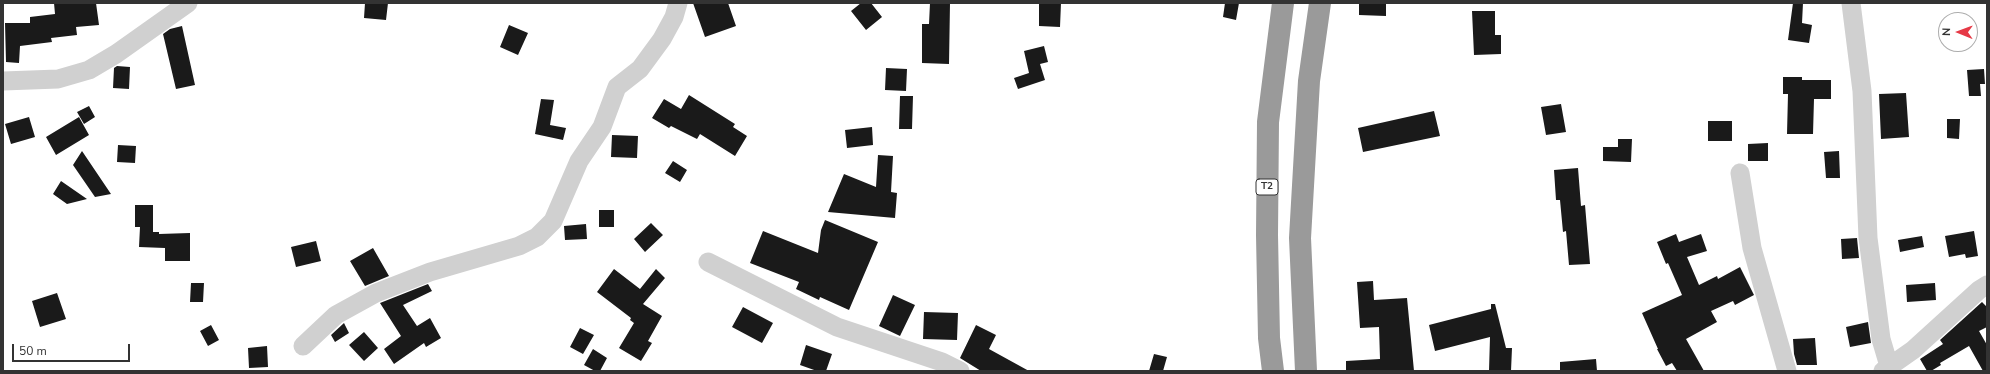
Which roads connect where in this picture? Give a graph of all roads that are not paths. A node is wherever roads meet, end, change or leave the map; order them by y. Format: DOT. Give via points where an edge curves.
graph roads {
  1 [pos="188,3"];
  2 [pos="678,3"];
  3 [pos="1283,3"];
  4 [pos="1320,3"];
  5 [pos="1851,3"];
  6 [pos="3,82"];
  7 [pos="1740,173"];
  8 [pos="708,262"];
  9 [pos="1987,285"];
  10 [pos="303,346"];
  11 [pos="1886,369"];
  12 [pos="960,371"];
  13 [pos="1273,371"];
  14 [pos="1306,371"];
  15 [pos="1787,371"];
  1 -- 6 [label="street" via="89,70 58,79"];
  2 -- 10 [label="street" via="662,39 640,69 617,87 602,127 579,161 553,221 537,237 518,246 430,272 376,293 336,315"];
  3 -- 13 [label="highway, T2" via="1268,122 1269,338"];
  4 -- 14 [label="highway" via="1309,81 1300,238"];
  5 -- 11 [label="street" via="1862,90 1868,238"];
  7 -- 15 [label="street" via="1752,248"];
  8 -- 12 [label="street" via="837,327 942,362"];
  9 -- 11 [label="street" via="1925,340"];
}
